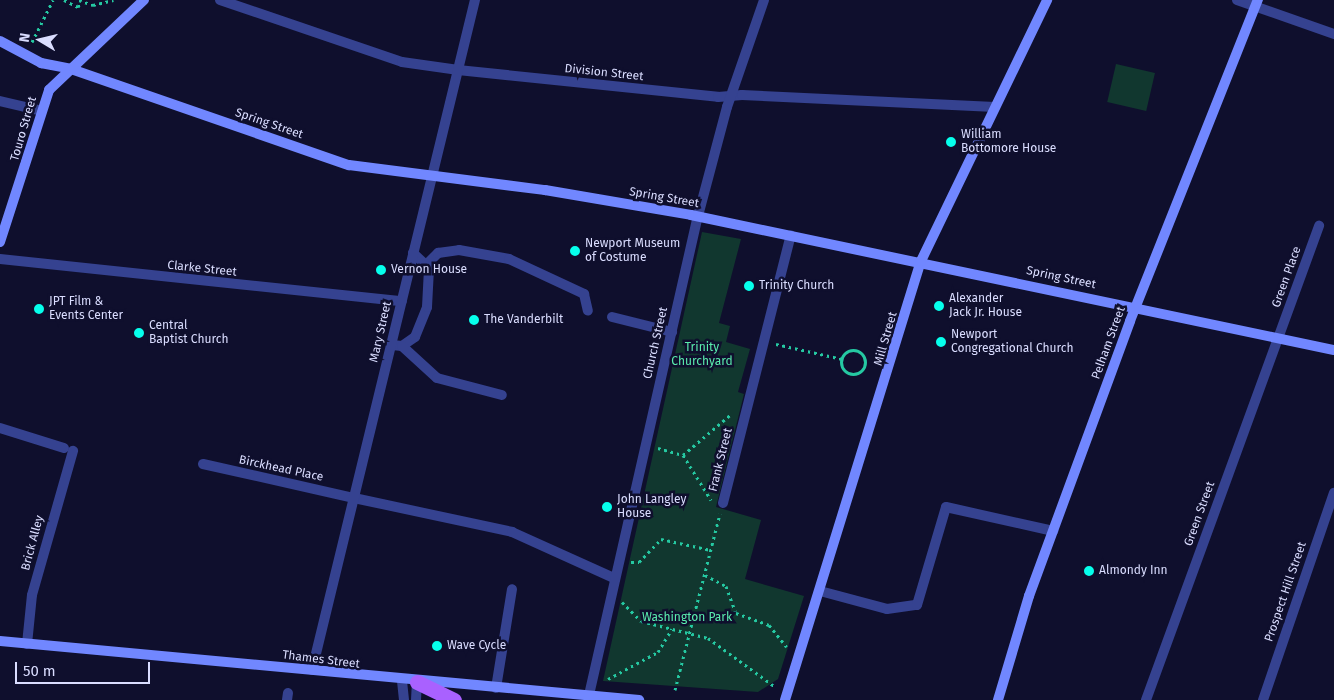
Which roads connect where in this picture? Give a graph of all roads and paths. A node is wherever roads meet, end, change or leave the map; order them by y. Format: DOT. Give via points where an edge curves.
graph roads {
  1 [pos="53,0"];
  2 [pos="64,0"];
  3 [pos="113,0"];
  4 [pos="144,0"];
  5 [pos="220,0"];
  6 [pos="475,0"];
  7 [pos="764,0"];
  8 [pos="1047,0"];
  9 [pos="1237,0"];
  10 [pos="80,1"];
  11 [pos="1257,3"];
  12 [pos="1334,34"];
  13 [pos="0,41"];
  14 [pos="32,42"];
  15 [pos="71,69"];
  16 [pos="458,70"];
  17 [pos="730,97"];
  18 [pos="0,101"];
  19 [pos="995,107"];
  20 [pos="42,111"];
  21 [pos="432,177"];
  22 [pos="698,216"];
  23 [pos="1319,226"];
  24 [pos="791,235"];
  25 [pos="0,242"];
  26 [pos="413,253"];
  27 [pos="0,259"];
  28 [pos="921,261"];
  29 [pos="426,264"];
  30 [pos="402,301"];
  31 [pos="1136,306"];
  32 [pos="588,311"];
  33 [pos="612,317"];
  34 [pos="672,332"];
  35 [pos="1278,336"];
  36 [pos="764,342"];
  37 [pos="397,345"];
  38 [pos="1334,350"];
  39 [pos="842,359"];
  40 [pos="865,365"];
  41 [pos="871,367"];
  42 [pos="502,395"];
  43 [pos="745,415"];
  44 [pos="0,428"];
  45 [pos="646,445"];
  46 [pos="683,456"];
  47 [pos="203,464"];
  48 [pos="1334,493"];
  49 [pos="354,498"];
  50 [pos="723,503"];
  51 [pos="1053,531"];
  52 [pos="711,550"];
  53 [pos="618,560"];
  54 [pos="705,575"];
  55 [pos="614,578"];
  56 [pos="512,589"];
  57 [pos="820,591"];
  58 [pos="610,598"];
  59 [pos="672,628"];
  60 [pos="690,634"];
  61 [pos="0,641"];
  62 [pos="27,644"];
  63 [pos="790,651"];
  64 [pos="312,670"];
  65 [pos="402,680"];
  66 [pos="418,682"];
  67 [pos="601,684"];
  68 [pos="774,686"];
  69 [pos="496,688"];
  70 [pos="676,690"];
  71 [pos="589,696"];
  72 [pos="404,700"];
  73 [pos="416,700"];
  74 [pos="454,700"];
  75 [pos="639,700"];
  76 [pos="786,700"];
  77 [pos="998,700"];
  78 [pos="1146,700"];
  79 [pos="1263,700"];
  1 -- 14 [label="path"];
  2 -- 10 [label="path" via="78,6"];
  3 -- 10 [label="path" via="93,5"];
  4 -- 15 [label="street, Touro Street"];
  5 -- 16 [label="street, Division Street" via="402,62"];
  6 -- 16 [label="street, Mary Street"];
  7 -- 17 [label="street, Church Street"];
  8 -- 19 [label="street, Mill Street"];
  9 -- 11 [label="street"];
  11 -- 12 [label="street"];
  11 -- 31 [label="street, Pelham Street"];
  13 -- 15 [label="street, Spring Street" via="41,63"];
  15 -- 20 [label="street, Touro Street" via="49,90"];
  15 -- 21 [label="street, Spring Street" via="349,166"];
  16 -- 17 [label="street, Division Street"];
  16 -- 21 [label="street, Mary Street"];
  17 -- 19 [label="street, Division Street"];
  17 -- 22 [label="street, Church Street"];
  18 -- 20 [label="street"];
  19 -- 28 [label="street, Mill Street"];
  20 -- 25 [label="street, Touro Street"];
  21 -- 22 [label="street, Spring Street" via="545,190"];
  21 -- 26 [label="street, Mary Street"];
  22 -- 24 [label="street, Spring Street"];
  22 -- 34 [label="street, Church Street"];
  23 -- 35 [label="street, Green Place"];
  24 -- 28 [label="street, Spring Street"];
  24 -- 36 [label="street, Frank Street"];
  26 -- 29 [label="street"];
  26 -- 30 [label="street, Mary Street"];
  27 -- 30 [label="street, Clarke Street"];
  28 -- 31 [label="street, Spring Street"];
  28 -- 57 [label="street, Mill Street"];
  29 -- 32 [label="street" via="438,253 459,250 508,259 584,294"];
  29 -- 37 [label="street" via="430,279 427,307 415,337"];
  30 -- 37 [label="street, Mary Street"];
  31 -- 35 [label="street, Spring Street"];
  31 -- 51 [label="street, Pelham Street"];
  33 -- 34 [label="street"];
  34 -- 45 [label="street, Church Street"];
  35 -- 38 [label="street, Spring Street"];
  35 -- 78 [label="street, Green Street"];
  36 -- 39 [label="path"];
  36 -- 43 [label="street, Frank Street"];
  37 -- 42 [label="street" via="437,378"];
  37 -- 49 [label="street, Mary Street"];
  39 -- 40 [label="path" via="852,349 861,352"];
  39 -- 40 [label="path" via="845,372 855,375"];
  40 -- 41 [label="path"];
  43 -- 46 [label="path" via="734,412"];
  43 -- 50 [label="street, Frank Street"];
  44 -- 62 [label="street, Brick Alley" via="68,449 32,596"];
  45 -- 46 [label="path"];
  45 -- 53 [label="street, Church Street"];
  46 -- 50 [label="path" via="705,494"];
  47 -- 49 [label="street, Birckhead Place"];
  48 -- 79 [label="street, Prospect Hill Street"];
  49 -- 55 [label="street, Birckhead Place" via="512,532"];
  49 -- 64 [label="street, Mary Street"];
  50 -- 52 [label="path, Frank Street"];
  51 -- 57 [label="street" via="946,507 917,604 887,608"];
  51 -- 77 [label="street, Pelham Street"];
  52 -- 53 [label="path" via="660,538 639,562"];
  52 -- 54 [label="path, Frank Street"];
  53 -- 55 [label="street, Church Street"];
  54 -- 60 [label="path, Frank Street"];
  54 -- 63 [label="path" via="726,586 736,613 769,625"];
  55 -- 58 [label="street, Church Street"];
  56 -- 69 [label="street"];
  57 -- 76 [label="street, Mill Street"];
  58 -- 59 [label="path" via="630,605 640,621"];
  58 -- 71 [label="street, Church Street"];
  59 -- 60 [label="path"];
  59 -- 67 [label="path" via="658,652 620,668"];
  60 -- 68 [label="path" via="708,638"];
  60 -- 70 [label="path, Frank Street"];
  61 -- 62 [label="street, Thames Street"];
  62 -- 64 [label="street, Thames Street"];
  64 -- 65 [label="street, Thames Street"];
  65 -- 66 [label="street, Thames Street"];
  65 -- 72 [label="street"];
  66 -- 69 [label="street, Thames Street"];
  66 -- 73 [label="street"];
  66 -- 74 [label="main road"];
  69 -- 71 [label="street, Thames Street"];
  71 -- 75 [label="street, Thames Street"];
}
